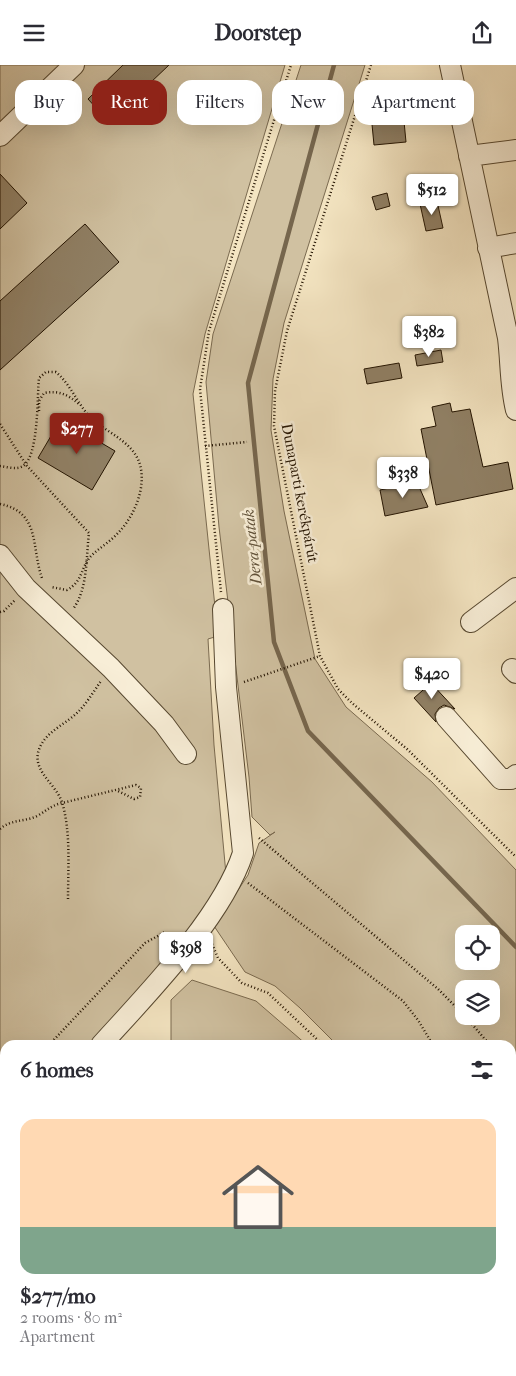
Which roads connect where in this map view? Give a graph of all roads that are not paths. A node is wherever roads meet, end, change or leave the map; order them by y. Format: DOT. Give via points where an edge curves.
graph roads {
  1 [pos="74,65"];
  2 [pos="450,65"];
  3 [pos="0,136"];
  4 [pos="516,150"];
  5 [pos="469,156"];
  6 [pos="516,243"];
  7 [pos="488,248"];
  8 [pos="512,337"];
  9 [pos="514,371"];
  10 [pos="516,410"];
  11 [pos="0,555"];
  12 [pos="516,588"];
  13 [pos="223,609"];
  14 [pos="471,622"];
  15 [pos="446,717"];
  16 [pos="186,754"];
  17 [pos="516,775"];
  18 [pos="106,1040"];
  1 -- 3 [label="street"];
  2 -- 5 [label="street"];
  4 -- 5 [label="street"];
  5 -- 7 [label="street"];
  6 -- 7 [label="street"];
  7 -- 8 [label="street"];
  8 -- 9 [label="street"];
  9 -- 10 [label="street" via="511,389"];
  11 -- 16 [label="street" via="26,588 111,668 164,724"];
  12 -- 14 [label="street"];
  13 -- 18 [label="street" via="226,687 243,853 236,876 203,925"];
  15 -- 17 [label="street" via="500,779 511,779"];
}
